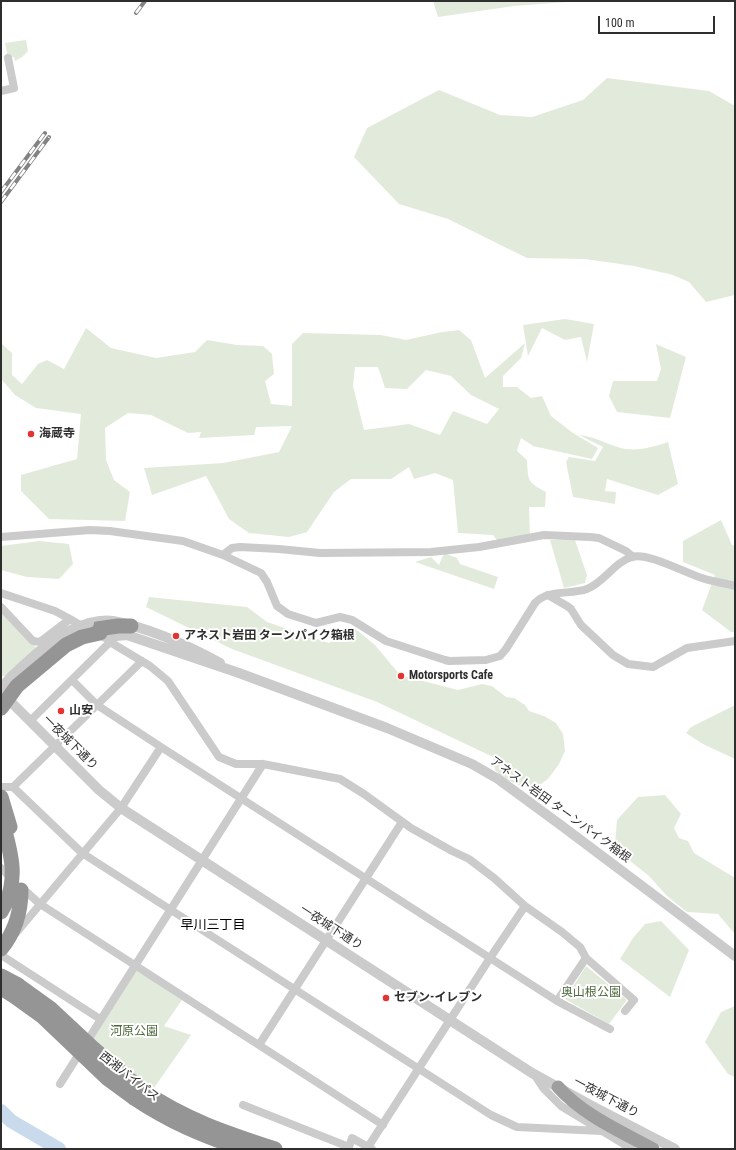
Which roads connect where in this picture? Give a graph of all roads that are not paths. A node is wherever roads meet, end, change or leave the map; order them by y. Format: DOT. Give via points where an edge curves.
graph roads {
  1 [pos="8,58"];
  2 [pos="1,91"];
  3 [pos="1,537"];
  4 [pos="223,555"];
  5 [pos="633,557"];
  6 [pos="735,586"];
  7 [pos="1,593"];
  8 [pos="548,595"];
  9 [pos="1,607"];
  10 [pos="70,619"];
  11 [pos="129,630"];
  12 [pos="100,633"];
  13 [pos="735,641"];
  14 [pos="142,661"];
  15 [pos="72,680"];
  16 [pos="1,688"];
  17 [pos="1,692"];
  18 [pos="4,703"];
  19 [pos="97,705"];
  20 [pos="30,721"];
  21 [pos="55,746"];
  22 [pos="161,748"];
  23 [pos="263,764"];
  24 [pos="14,787"];
  25 [pos="1,788"];
  26 [pos="1,797"];
  27 [pos="241,800"];
  28 [pos="121,808"];
  29 [pos="1,817"];
  30 [pos="402,822"];
  31 [pos="82,854"];
  32 [pos="202,860"];
  33 [pos="1,868"];
  34 [pos="365,879"];
  35 [pos="40,904"];
  36 [pos="525,906"];
  37 [pos="170,911"];
  38 [pos="1,912"];
  39 [pos="326,940"];
  40 [pos="1,950"];
  41 [pos="1,955"];
  42 [pos="735,956"];
  43 [pos="490,958"];
  44 [pos="586,958"];
  45 [pos="136,966"];
  46 [pos="1,976"];
  47 [pos="1,988"];
  48 [pos="295,989"];
  49 [pos="558,1000"];
  50 [pos="625,1011"];
  51 [pos="100,1019"];
  52 [pos="451,1020"];
  53 [pos="610,1029"];
  54 [pos="259,1045"];
  55 [pos="419,1070"];
  56 [pos="532,1072"];
  57 [pos="60,1084"];
  58 [pos="558,1087"];
  59 [pos="138,1094"];
  60 [pos="243,1105"];
  61 [pos="383,1125"];
  62 [pos="601,1131"];
  63 [pos="370,1148"];
  64 [pos="242,1149"];
  65 [pos="275,1149"];
  66 [pos="632,1149"];
  67 [pos="652,1149"];
  68 [pos="675,1149"];
  1 -- 2 [label="street" via="14,88"];
  3 -- 4 [label="street" via="90,530 110,531 183,541"];
  4 -- 5 [label="street" via="232,548 240,547 320,553 431,552 478,547 544,535 599,538"];
  4 -- 8 [label="street" via="261,574 267,582 276,606 288,614 316,623 346,618 386,641 449,661 486,660 500,656 538,599"];
  5 -- 6 [label="street" via="646,557 702,578"];
  5 -- 8 [label="street" via="621,562 589,588"];
  7 -- 10 [label="street" via="55,611"];
  8 -- 13 [label="street" via="571,609 582,625 613,655 628,664 653,667 687,648"];
  9 -- 10 [label="street" via="33,641 40,642"];
  10 -- 12 [label="street"];
  11 -- 12 [label="highway"];
  11 -- 42 [label="street, アネスト岩田 ターンパイク箱根" via="186,645 240,673 329,705 472,764 498,779"];
  12 -- 14 [label="street"];
  12 -- 15 [label="street"];
  12 -- 16 [label="street, bridge" via="78,626 66,632"];
  12 -- 18 [label="street" via="73,649"];
  12 -- 18 [label="highway, bridge" via="82,637 66,646 17,686"];
  14 -- 19 [label="street"];
  14 -- 23 [label="street" via="168,681 219,758 236,764"];
  15 -- 19 [label="street"];
  15 -- 20 [label="street"];
  17 -- 18 [label="street, 一夜城下通り"];
  18 -- 20 [label="street, 一夜城下通り"];
  19 -- 21 [label="street"];
  19 -- 22 [label="street"];
  20 -- 21 [label="street, 一夜城下通り"];
  21 -- 24 [label="street"];
  21 -- 28 [label="street, 一夜城下通り"];
  22 -- 27 [label="street"];
  22 -- 28 [label="street"];
  23 -- 27 [label="street"];
  23 -- 30 [label="street" via="340,779"];
  24 -- 25 [label="street"];
  24 -- 31 [label="street"];
  26 -- 40 [label="highway, bridge" via="17,855 21,890 16,923"];
  27 -- 32 [label="street"];
  27 -- 34 [label="street"];
  28 -- 31 [label="street"];
  28 -- 32 [label="street, 一夜城下通り"];
  29 -- 38 [label="highway, bridge" via="13,870 10,893"];
  30 -- 34 [label="street"];
  30 -- 36 [label="street" via="469,859"];
  31 -- 35 [label="street"];
  31 -- 37 [label="street"];
  32 -- 37 [label="street"];
  32 -- 39 [label="street, 一夜城下通り"];
  33 -- 35 [label="street"];
  34 -- 39 [label="street"];
  34 -- 43 [label="street"];
  35 -- 40 [label="street"];
  35 -- 45 [label="street"];
  36 -- 43 [label="street"];
  36 -- 44 [label="street" via="580,947"];
  37 -- 45 [label="street"];
  37 -- 48 [label="street"];
  39 -- 48 [label="street"];
  39 -- 52 [label="street, 一夜城下通り"];
  41 -- 51 [label="street"];
  43 -- 49 [label="street"];
  43 -- 52 [label="street"];
  44 -- 49 [label="street"];
  44 -- 50 [label="street" via="634,1000"];
  45 -- 51 [label="street"];
  45 -- 54 [label="street"];
  46 -- 59 [label="highway, 西湘バイパス, bridge" via="50,1008"];
  47 -- 59 [label="highway, 西湘バイパス, bridge" via="43,1017 108,1079"];
  48 -- 54 [label="street"];
  48 -- 55 [label="street"];
  49 -- 53 [label="street"];
  51 -- 57 [label="street"];
  52 -- 55 [label="street"];
  52 -- 56 [label="street, 一夜城下通り"];
  54 -- 61 [label="street"];
  55 -- 61 [label="street"];
  55 -- 62 [label="street" via="491,1115 517,1127"];
  56 -- 58 [label="street, 一夜城下通り"];
  56 -- 62 [label="street" via="561,1106"];
  58 -- 67 [label="highway" via="569,1100 585,1111"];
  58 -- 68 [label="street, 一夜城下通り"];
  59 -- 64 [label="highway, 西湘バイパス" via="151,1110 198,1134"];
  59 -- 65 [label="highway, 西湘バイパス" via="221,1131"];
  60 -- 63 [label="street" via="349,1147 352,1138"];
  61 -- 63 [label="street"];
  62 -- 66 [label="street"];
}
